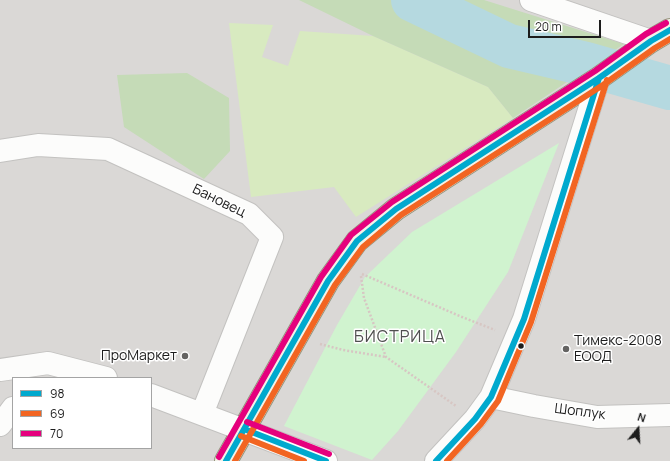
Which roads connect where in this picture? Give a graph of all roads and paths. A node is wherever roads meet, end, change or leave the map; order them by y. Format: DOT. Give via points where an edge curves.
graph roads {
  1 [pos="531,0"];
  2 [pos="670,30"];
  3 [pos="645,45"];
  4 [pos="599,78"];
  5 [pos="0,150"];
  6 [pos="516,337"];
  7 [pos="296,338"];
  8 [pos="386,357"];
  9 [pos="0,370"];
  10 [pos="42,370"];
  11 [pos="98,377"];
  12 [pos="152,395"];
  13 [pos="491,397"];
  14 [pos="12,409"];
  15 [pos="202,414"];
  16 [pos="670,415"];
  17 [pos="475,419"];
  18 [pos="0,425"];
  19 [pos="244,430"];
  20 [pos="226,461"];
  21 [pos="326,461"];
  22 [pos="436,461"];
  1 -- 3 [label="street"];
  2 -- 3 [label="street"];
  3 -- 4 [label="street"];
  4 -- 6 [label="street" via="524,319"];
  4 -- 7 [label="street" via="396,209 357,242 328,281"];
  5 -- 15 [label="street, Бановец" via="38,145 108,149 249,214 272,237"];
  6 -- 8 [label="path" via="462,317 361,273 364,298"];
  6 -- 13 [label="street"];
  7 -- 8 [label="path"];
  7 -- 19 [label="street"];
  8 -- 17 [label="path"];
  9 -- 10 [label="street"];
  10 -- 11 [label="street"];
  12 -- 15 [label="street"];
  13 -- 16 [label="street, Шоплук" via="597,417"];
  13 -- 17 [label="street"];
  14 -- 18 [label="street"];
  15 -- 19 [label="street"];
  17 -- 22 [label="street"];
  19 -- 20 [label="street"];
  19 -- 21 [label="street"];
}
